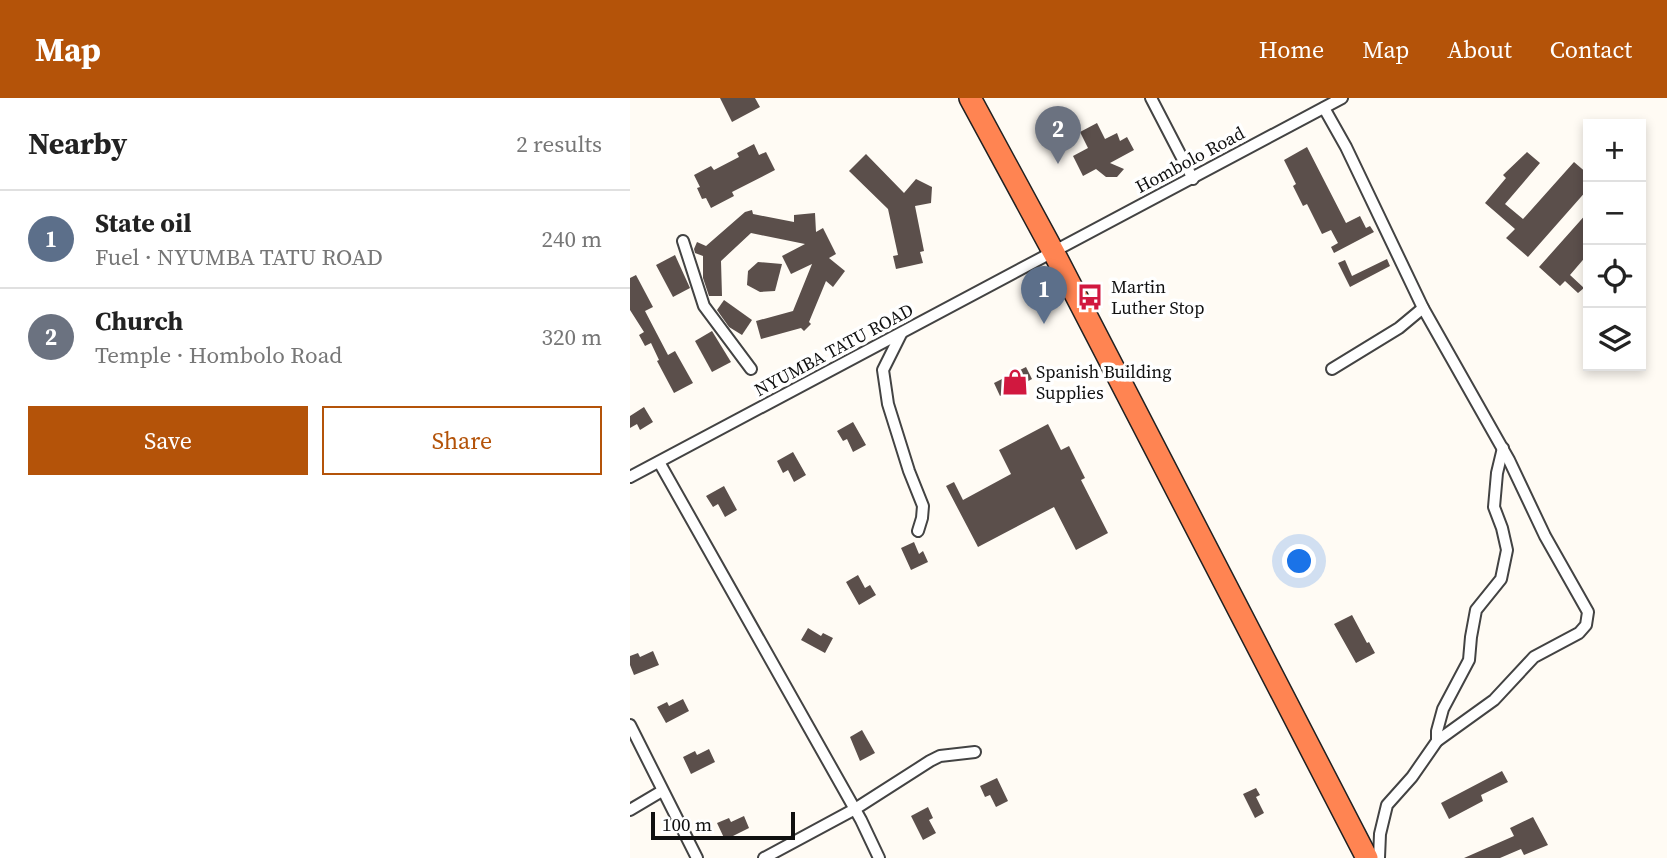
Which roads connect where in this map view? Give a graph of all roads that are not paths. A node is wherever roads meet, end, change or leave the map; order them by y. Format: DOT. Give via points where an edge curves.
graph roads {
  1 [pos="970,98"];
  2 [pos="1151,98"];
  3 [pos="1342,98"];
  4 [pos="1324,108"];
  5 [pos="1192,178"];
  6 [pos="683,241"];
  7 [pos="1054,253"];
  8 [pos="1423,308"];
  9 [pos="901,334"];
  10 [pos="751,369"];
  11 [pos="1332,369"];
  12 [pos="1503,448"];
  13 [pos="659,461"];
  14 [pos="631,474"];
  15 [pos="918,531"];
  16 [pos="630,725"];
  17 [pos="1437,741"];
  18 [pos="975,752"];
  19 [pos="662,791"];
  20 [pos="855,809"];
  21 [pos="630,810"];
  22 [pos="697,858"];
  23 [pos="764,858"];
  24 [pos="880,858"];
  25 [pos="1367,858"];
  26 [pos="1379,858"];
  1 -- 7 [label="highway"];
  2 -- 5 [label="street"];
  3 -- 4 [label="street, Hombolo Road"];
  4 -- 5 [label="street, Hombolo Road"];
  4 -- 8 [label="street"];
  5 -- 7 [label="street, Hombolo Road"];
  6 -- 10 [label="street" via="704,306"];
  7 -- 9 [label="street, NYUMBA TATU ROAD"];
  7 -- 25 [label="highway"];
  8 -- 11 [label="street"];
  8 -- 12 [label="street"];
  9 -- 13 [label="street, NYUMBA TATU ROAD"];
  9 -- 15 [label="street" via="883,370 888,404 923,506"];
  12 -- 17 [label="street" via="1494,507 1507,550 1501,579 1476,610 1469,660 1443,709"];
  12 -- 17 [label="street" via="1588,612 1586,625 1534,657 1494,700"];
  13 -- 14 [label="street, NYUMBA TATU ROAD"];
  13 -- 20 [label="street"];
  16 -- 19 [label="street"];
  17 -- 26 [label="street" via="1387,805"];
  18 -- 20 [label="street" via="930,761"];
  19 -- 21 [label="street"];
  19 -- 22 [label="street"];
  20 -- 23 [label="street"];
  20 -- 24 [label="street"];
}
